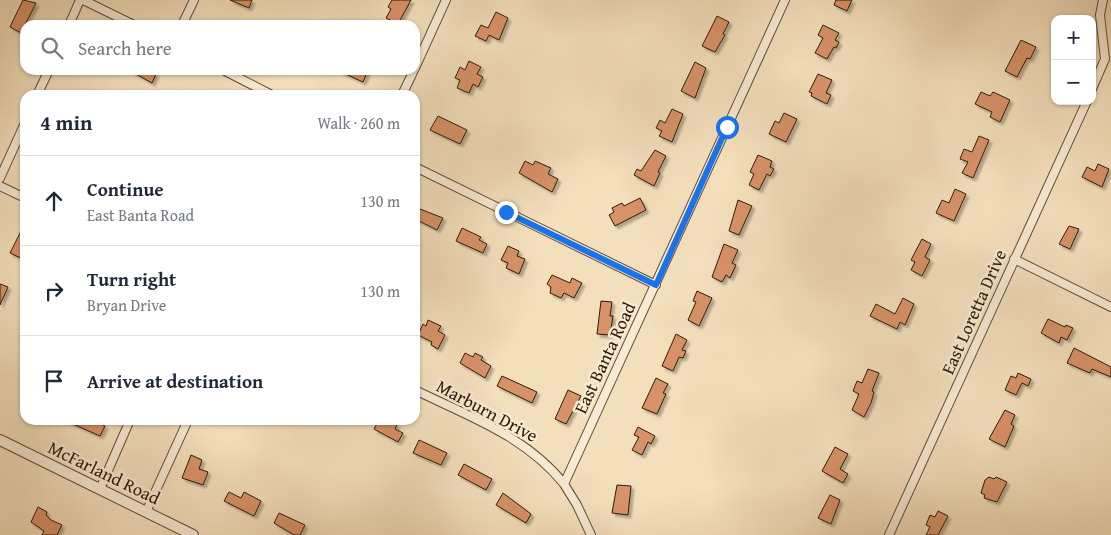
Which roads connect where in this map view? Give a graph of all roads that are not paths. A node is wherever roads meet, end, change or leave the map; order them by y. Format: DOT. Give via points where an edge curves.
graph roads {
  1 [pos="81,0"];
  2 [pos="194,0"];
  3 [pos="446,0"];
  4 [pos="785,0"];
  5 [pos="1104,0"];
  6 [pos="71,20"];
  7 [pos="123,20"];
  8 [pos="184,20"];
  9 [pos="420,56"];
  10 [pos="1108,58"];
  11 [pos="47,75"];
  12 [pos="233,75"];
  13 [pos="411,75"];
  14 [pos="1096,81"];
  15 [pos="39,90"];
  16 [pos="262,90"];
  17 [pos="404,90"];
  18 [pos="1085,105"];
  19 [pos="20,134"];
  20 [pos="420,169"];
  21 [pos="0,178"];
  22 [pos="0,186"];
  23 [pos="20,196"];
  24 [pos="1014,259"];
  25 [pos="656,285"];
  26 [pos="1111,307"];
  27 [pos="420,392"];
  28 [pos="128,425"];
  29 [pos="186,425"];
  30 [pos="0,440"];
  31 [pos="564,484"];
  32 [pos="100,489"];
  33 [pos="146,512"];
  34 [pos="194,535"];
  35 [pos="591,535"];
  36 [pos="889,535"];
  1 -- 6 [label="street"];
  1 -- 7 [label="street"];
  2 -- 8 [label="street"];
  3 -- 9 [label="street"];
  4 -- 25 [label="street, East Banta Road"];
  5 -- 10 [label="street" via="1100,15"];
  10 -- 14 [label="street"];
  11 -- 15 [label="street"];
  12 -- 16 [label="street"];
  13 -- 17 [label="street"];
  18 -- 24 [label="street, East Loretta Drive"];
  19 -- 21 [label="street"];
  20 -- 25 [label="street"];
  22 -- 23 [label="street"];
  24 -- 26 [label="street"];
  24 -- 36 [label="street, East Loretta Drive"];
  25 -- 31 [label="street, East Banta Road"];
  27 -- 31 [label="street, Marburn Drive" via="514,439 541,459"];
  28 -- 32 [label="street"];
  29 -- 33 [label="street"];
  30 -- 32 [label="street, McFarland Road"];
  31 -- 35 [label="street"];
  32 -- 33 [label="street, McFarland Road"];
  33 -- 34 [label="street, McFarland Road"];
}
